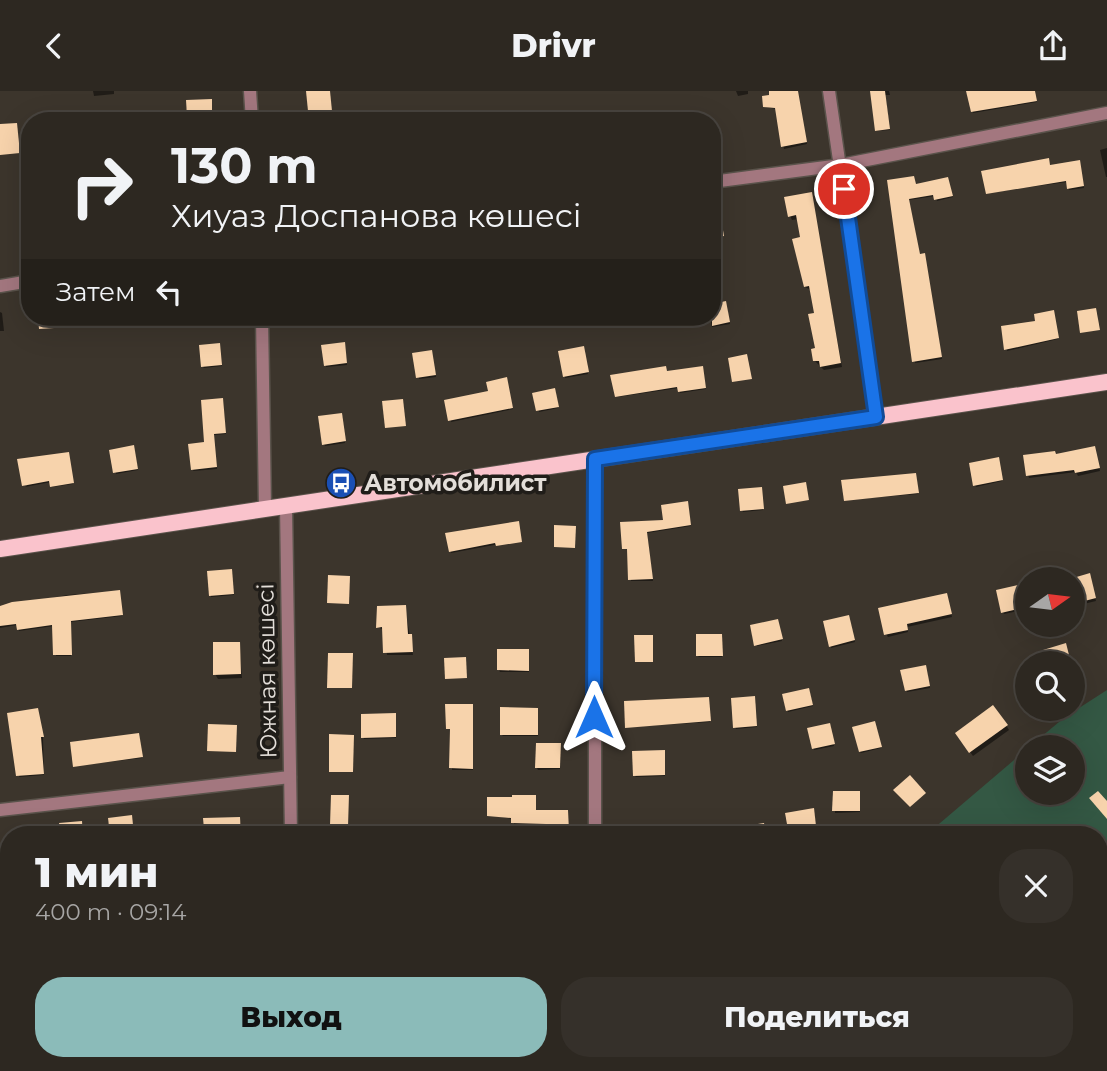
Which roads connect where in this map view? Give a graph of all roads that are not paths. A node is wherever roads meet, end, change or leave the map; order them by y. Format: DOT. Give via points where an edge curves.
graph roads {
  1 [pos="250,91"];
  2 [pos="829,91"];
  3 [pos="251,112"];
  4 [pos="1107,113"];
  5 [pos="841,165"];
  6 [pos="721,182"];
  7 [pos="21,282"];
  8 [pos="0,286"];
  9 [pos="262,326"];
  10 [pos="1107,382"];
  11 [pos="876,417"];
  12 [pos="595,459"];
  13 [pos="286,506"];
  14 [pos="265,509"];
  15 [pos="0,549"];
  16 [pos="290,778"];
  17 [pos="0,810"];
  18 [pos="291,826"];
  19 [pos="595,826"];
  1 -- 3 [label="street"];
  2 -- 5 [label="street"];
  4 -- 5 [label="street"];
  5 -- 6 [label="street"];
  5 -- 11 [label="street"];
  7 -- 8 [label="street"];
  9 -- 14 [label="street"];
  10 -- 11 [label="main road"];
  11 -- 12 [label="main road"];
  12 -- 13 [label="main road"];
  12 -- 19 [label="street"];
  13 -- 14 [label="main road"];
  13 -- 16 [label="street, Южная көшесі"];
  14 -- 15 [label="main road"];
  16 -- 17 [label="street"];
  16 -- 18 [label="street, Южная көшесі"];
}
